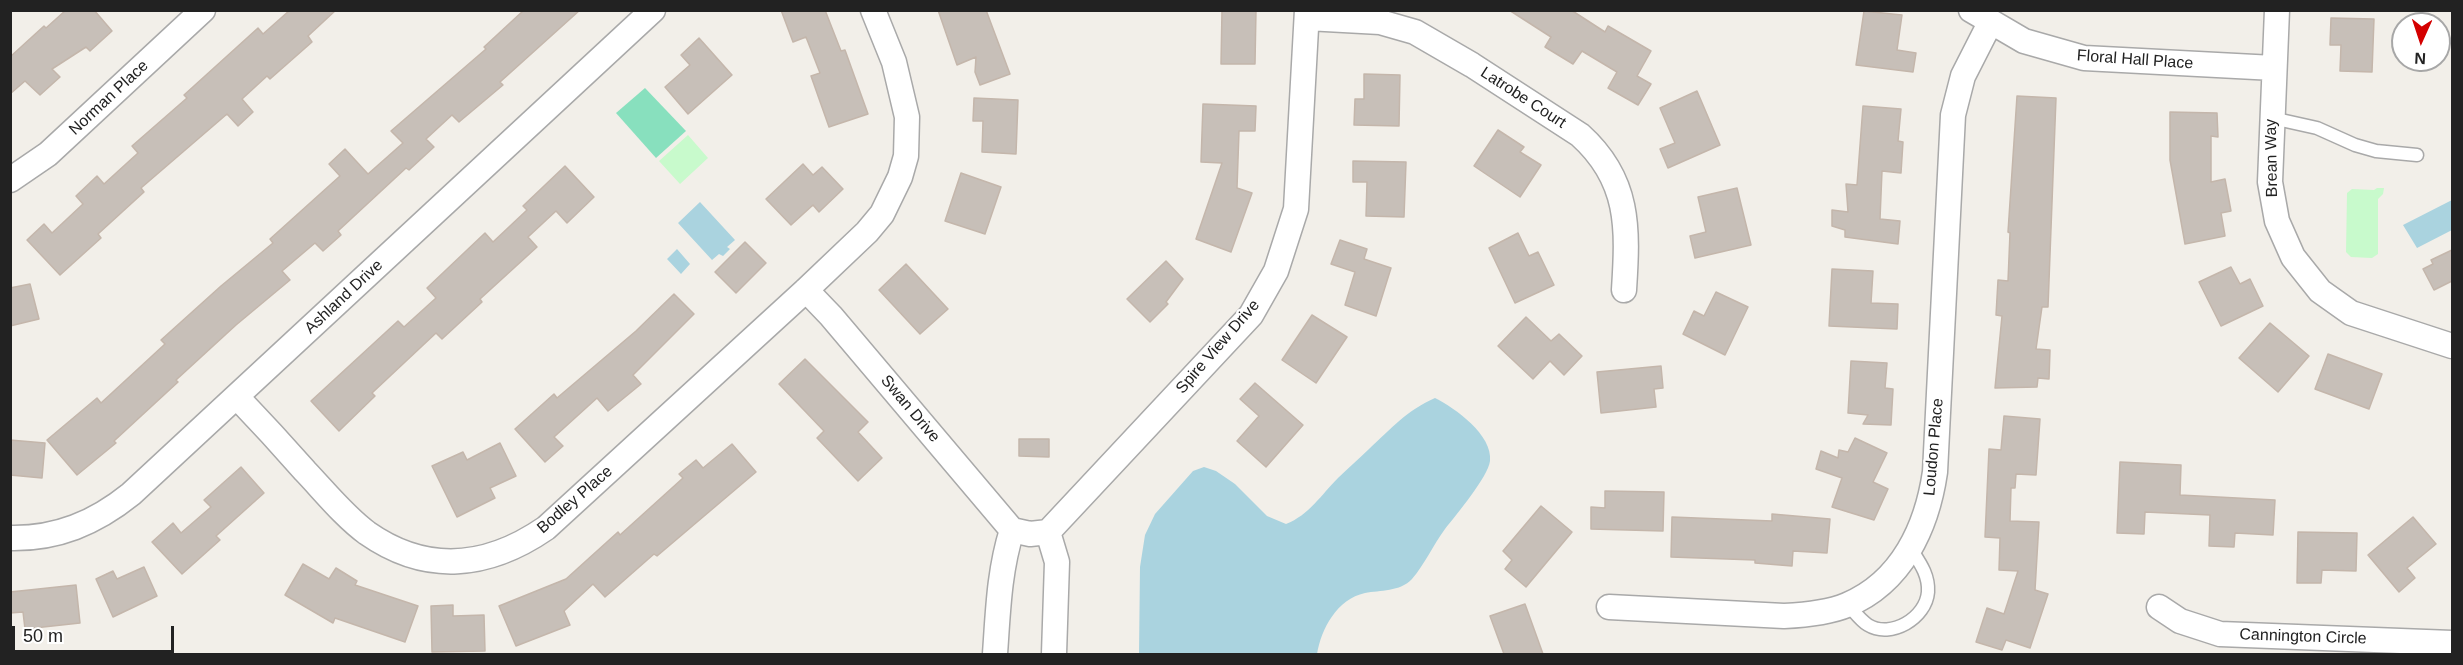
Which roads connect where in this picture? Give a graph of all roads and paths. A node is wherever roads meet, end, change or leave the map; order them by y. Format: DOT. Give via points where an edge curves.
graph roads {
  1 [pos="203,10"];
  2 [pos="652,10"];
  3 [pos="873,10"];
  4 [pos="2277,10"];
  5 [pos="1307,14"];
  6 [pos="1980,17"];
  7 [pos="2274,68"];
  8 [pos="2272,118"];
  9 [pos="2416,155"];
  10 [pos="10,180"];
  11 [pos="806,290"];
  12 [pos="1624,290"];
  13 [pos="2452,346"];
  14 [pos="237,396"];
  15 [pos="1012,530"];
  16 [pos="1048,532"];
  17 [pos="10,538"];
  18 [pos="1911,549"];
  19 [pos="1848,605"];
  20 [pos="2159,607"];
  21 [pos="1609,608"];
  22 [pos="2452,643"];
  23 [pos="994,654"];
  24 [pos="1054,654"];
  1 -- 10 [label="street, Norman Place" via="48,153"];
  2 -- 14 [label="street, Ashland Drive"];
  3 -- 11 [label="street, Bodley Place" via="904,98 906,156 882,214"];
  4 -- 7 [label="street, Brean Way"];
  5 -- 12 [label="street, Latrobe Court" via="1380,22 1415,32 1580,135 1610,170 1623,202"];
  5 -- 16 [label="street, Spire View Drive" via="1296,209 1269,287 1251,315"];
  6 -- 7 [label="street, Floral Hall Place" via="2034,44 2084,58"];
  6 -- 18 [label="street, Loudon Place" via="1953,115 1935,472 1926,517"];
  7 -- 8 [label="street, Brean Way"];
  8 -- 9 [label="lane" via="2316,128 2355,146"];
  8 -- 13 [label="street, Brean Way" via="2272,201 2284,240 2305,275 2351,313"];
  11 -- 14 [label="street, Bodley Place" via="546,528 509,550 475,560 426,559 367,532 339,508"];
  11 -- 15 [label="street, Swan Drive"];
  14 -- 17 [label="street, Ashland Drive" via="131,494 101,516 55,535"];
  15 -- 16 [label="street"];
  15 -- 23 [label="street" via="1003,558"];
  16 -- 24 [label="street" via="1057,562"];
  18 -- 19 [label="street, Loudon Place" via="1887,577"];
  18 -- 19 [label="lane" via="1925,571 1928,594 1915,618 1897,627 1875,629"];
  19 -- 21 [label="street, Loudon Place" via="1784,616"];
  20 -- 22 [label="street, Cannington Circle" via="2180,621 2220,634"];
}
